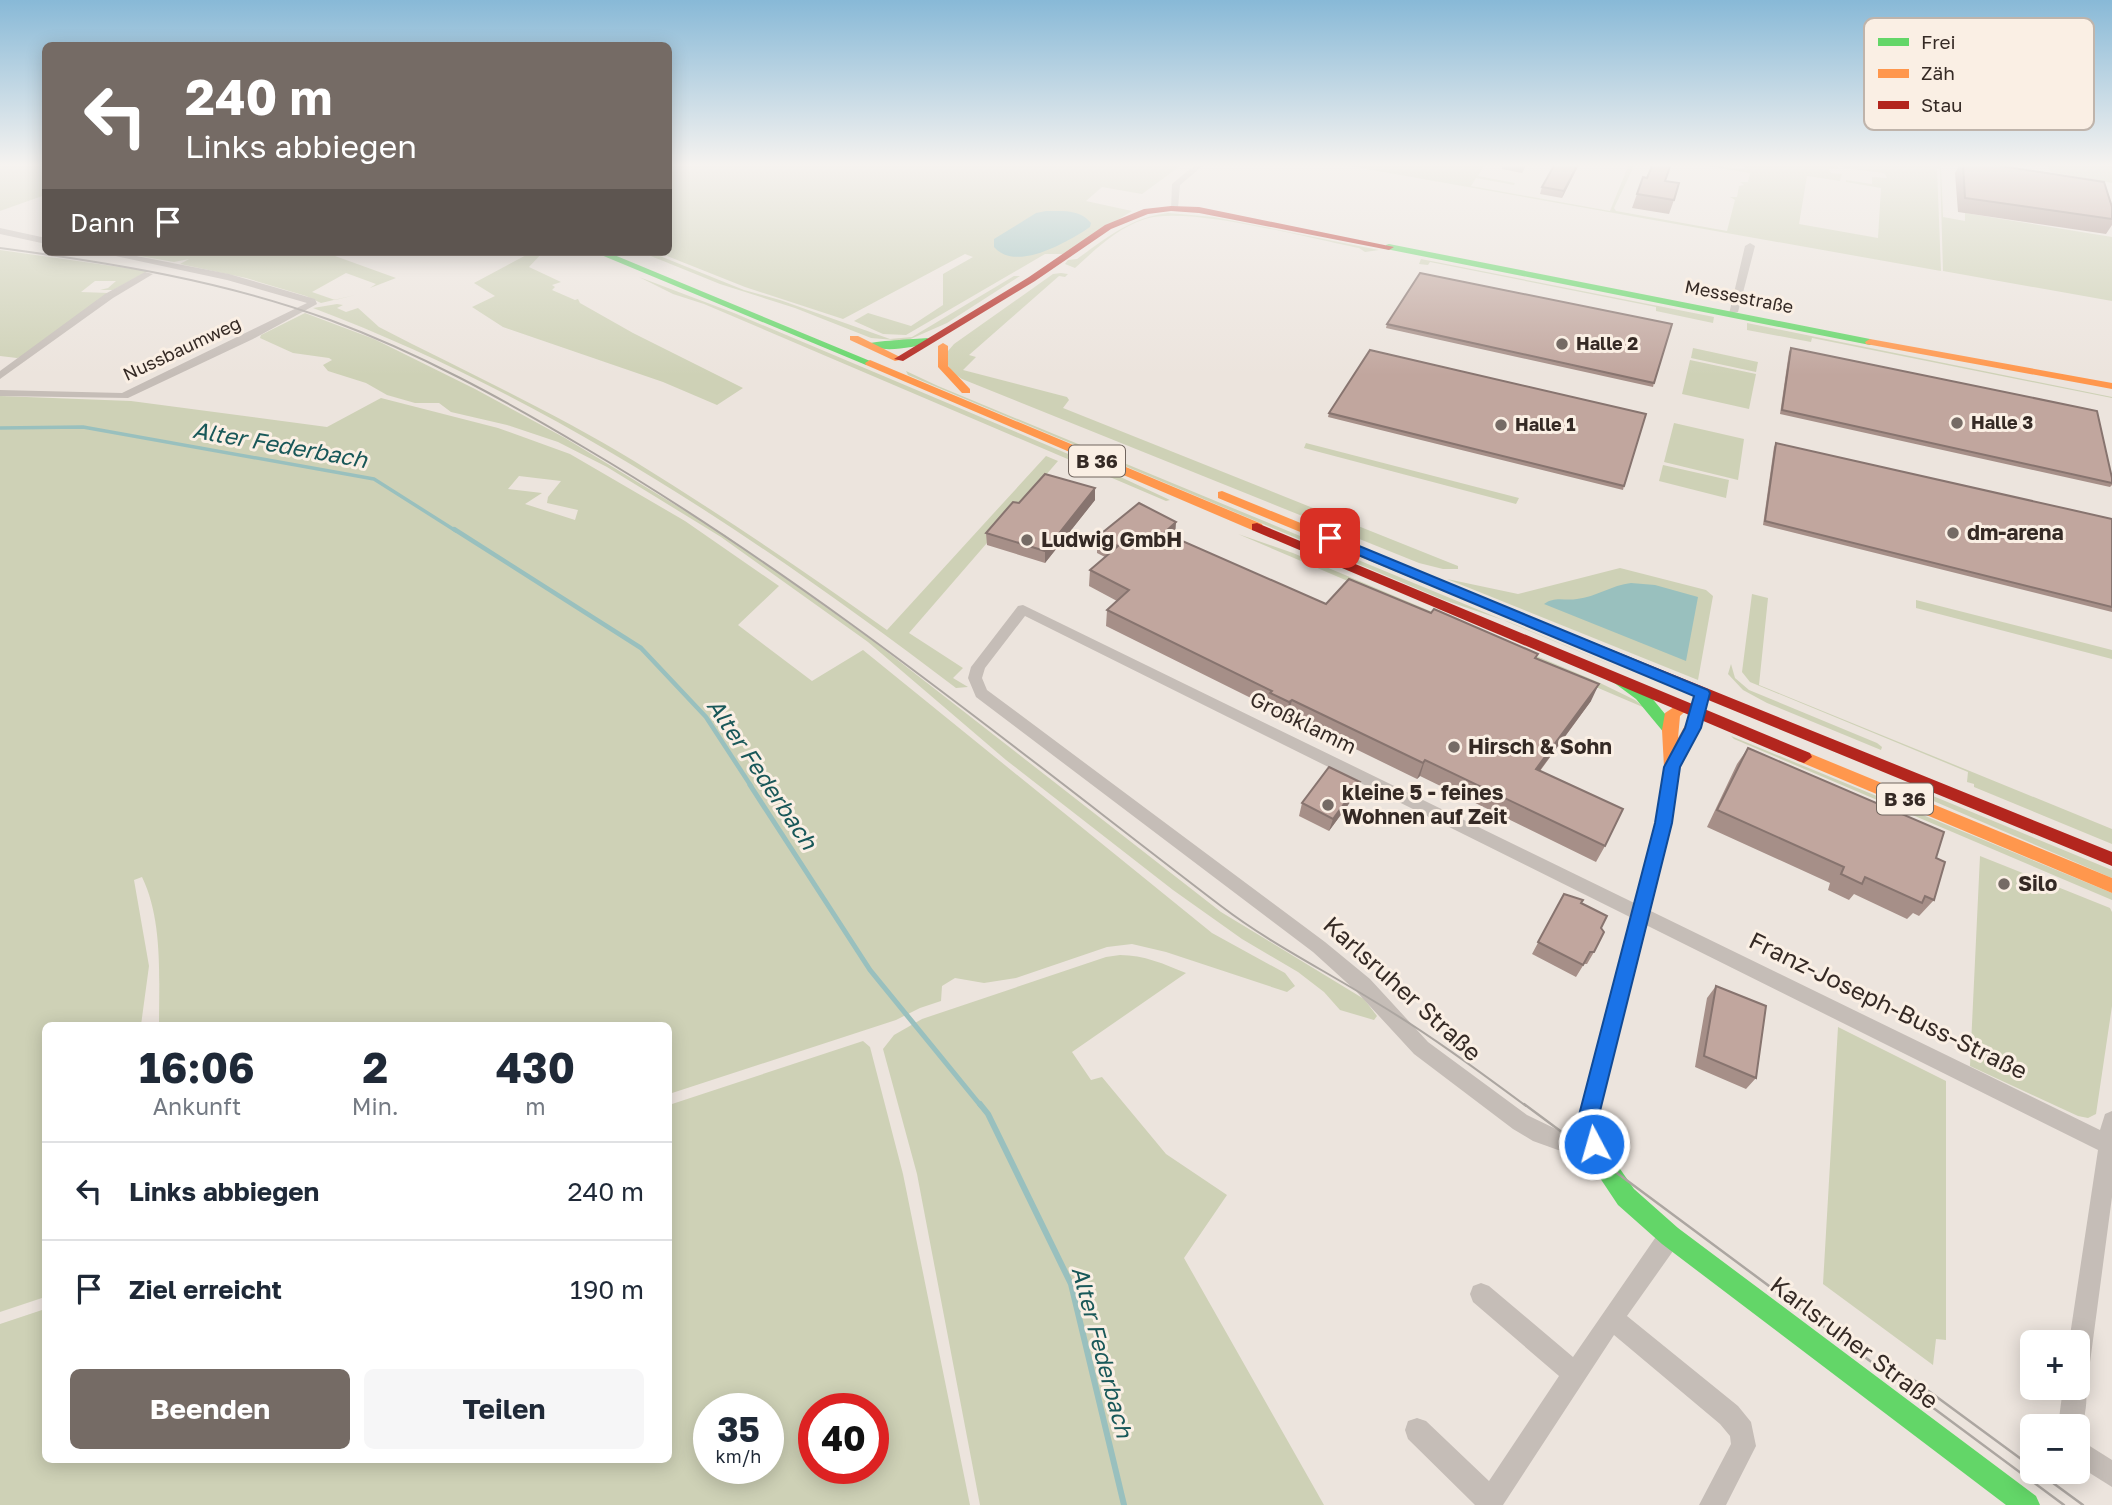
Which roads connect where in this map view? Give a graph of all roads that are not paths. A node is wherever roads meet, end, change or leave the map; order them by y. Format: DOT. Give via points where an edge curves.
graph roads {
  1 [pos="15,234"];
  2 [pos="1100,234"];
  3 [pos="1327,234"];
  4 [pos="42,240"];
  5 [pos="1750,246"];
  6 [pos="122,256"];
  7 [pos="609,256"];
  8 [pos="638,256"];
  9 [pos="148,274"];
  10 [pos="781,309"];
  11 [pos="1733,312"];
  12 [pos="842,333"];
  13 [pos="867,343"];
  14 [pos="935,343"];
  15 [pos="901,366"];
  16 [pos="0,376"];
  17 [pos="2112,384"];
  18 [pos="966,391"];
  19 [pos="0,393"];
  20 [pos="1608,674"];
  21 [pos="975,678"];
  22 [pos="1654,693"];
  23 [pos="1701,703"];
  24 [pos="1682,706"];
  25 [pos="1670,730"];
  26 [pos="1672,767"];
  27 [pos="2112,859"];
  28 [pos="2112,886"];
  29 [pos="1640,912"];
  30 [pos="2112,1121"];
  31 [pos="1594,1144"];
  32 [pos="2111,1145"];
  33 [pos="1670,1236"];
  34 [pos="1481,1294"];
  35 [pos="1612,1318"];
  36 [pos="2083,1330"];
  37 [pos="1576,1374"];
  38 [pos="1417,1430"];
  39 [pos="2090,1459"];
  40 [pos="2112,1475"];
  41 [pos="1490,1503"];
  42 [pos="1712,1505"];
  43 [pos="2027,1505"];
  1 -- 4 [label="street"];
  2 -- 14 [label="main road, Messestraße"];
  3 -- 17 [label="main road, Messestraße"];
  5 -- 11 [label="street"];
  6 -- 19 [label="street, Nussbaumweg" via="229,277 311,301 310,307 124,396"];
  7 -- 15 [label="main road" via="870,363"];
  8 -- 10 [label="main road"];
  9 -- 16 [label="street" via="109,296"];
  12 -- 13 [label="main road, B 36"];
  13 -- 14 [label="main road"];
  13 -- 15 [label="main road, B 36"];
  14 -- 15 [label="main road, Messestraße"];
  14 -- 18 [label="main road" via="941,368"];
  15 -- 18 [label="main road, B 36"];
  15 -- 20 [label="main road, B 36"];
  18 -- 23 [label="main road, B 36" via="1355,548"];
  20 -- 22 [label="main road, B 36"];
  20 -- 25 [label="main road" via="1641,695"];
  21 -- 29 [label="street, Großklamm" via="985,657 1023,609"];
  21 -- 31 [label="street, Karlsruher Straße" via="989,701 1319,947 1363,985 1421,1048 1454,1073 1540,1134"];
  22 -- 23 [label="main road"];
  22 -- 24 [label="main road, B 36"];
  23 -- 24 [label="main road, B 36"];
  23 -- 26 [label="main road"];
  23 -- 27 [label="main road, B 36" via="1737,708"];
  23 -- 28 [label="main road, B 36"];
  24 -- 25 [label="main road" via="1673,713"];
  25 -- 26 [label="main road"];
  26 -- 29 [label="main road" via="1664,823"];
  29 -- 31 [label="main road" via="1589,1115"];
  29 -- 32 [label="street, Franz-Joseph-Buss-Straße"];
  30 -- 32 [label="street"];
  31 -- 33 [label="main road, Karlsruher Straße" via="1619,1190"];
  32 -- 36 [label="street"];
  33 -- 35 [label="street"];
  33 -- 43 [label="main road, Karlsruher Straße"];
  34 -- 37 [label="street"];
  35 -- 37 [label="street"];
  35 -- 42 [label="street" via="1729,1415 1742,1431 1744,1446"];
  37 -- 41 [label="street"];
  38 -- 41 [label="street"];
  39 -- 40 [label="street"];
}
